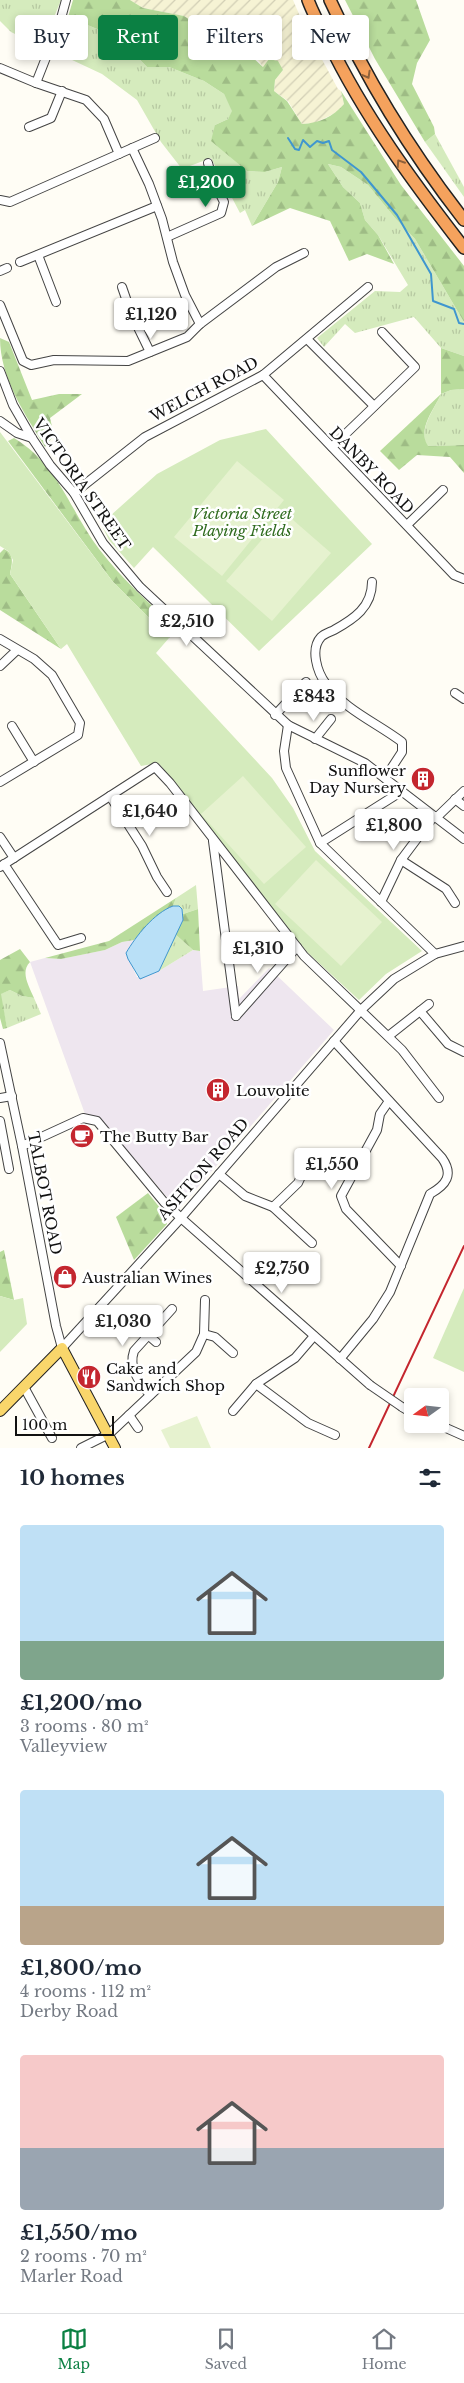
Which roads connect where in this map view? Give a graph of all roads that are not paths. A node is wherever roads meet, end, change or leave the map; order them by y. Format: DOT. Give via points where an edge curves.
graph roads {
  1 [pos="66,0"];
  2 [pos="308,0"];
  3 [pos="330,0"];
  4 [pos="0,68"];
  5 [pos="36,83"];
  6 [pos="62,91"];
  7 [pos="29,127"];
  8 [pos="155,138"];
  9 [pos="132,148"];
  10 [pos="119,154"];
  11 [pos="208,163"];
  12 [pos="0,200"];
  13 [pos="158,206"];
  14 [pos="462,218"];
  15 [pos="167,237"];
  16 [pos="464,248"];
  17 [pos="304,253"];
  18 [pos="38,255"];
  19 [pos="20,262"];
  20 [pos="122,287"];
  21 [pos="368,287"];
  22 [pos="56,302"];
  23 [pos="0,305"];
  24 [pos="2,315"];
  25 [pos="200,324"];
  26 [pos="382,332"];
  27 [pos="307,339"];
  28 [pos="150,352"];
  29 [pos="0,371"];
  30 [pos="263,376"];
  31 [pos="374,406"];
  32 [pos="0,421"];
  33 [pos="32,438"];
  34 [pos="332,447"];
  35 [pos="443,490"];
  36 [pos="74,493"];
  37 [pos="407,525"];
  38 [pos="464,579"];
  39 [pos="372,582"];
  40 [pos="0,639"];
  41 [pos="17,650"];
  42 [pos="0,666"];
  43 [pos="306,682"];
  44 [pos="455,693"];
  45 [pos="464,699"];
  46 [pos="275,715"];
  47 [pos="331,719"];
  48 [pos="288,725"];
  49 [pos="12,726"];
  50 [pos="315,739"];
  51 [pos="34,762"];
  52 [pos="385,778"];
  53 [pos="0,782"];
  54 [pos="402,791"];
  55 [pos="464,792"];
  56 [pos="110,796"];
  57 [pos="455,800"];
  58 [pos="464,806"];
  59 [pos="435,817"];
  60 [pos="0,837"];
  61 [pos="213,839"];
  62 [pos="464,839"];
  63 [pos="320,843"];
  64 [pos="14,858"];
  65 [pos="401,860"];
  66 [pos="2,865"];
  67 [pos="167,892"];
  68 [pos="381,902"];
  69 [pos="455,903"];
  70 [pos="81,938"];
  71 [pos="464,946"];
  72 [pos="297,947"];
  73 [pos="435,954"];
  74 [pos="429,1004"];
  75 [pos="361,1010"];
  76 [pos="420,1011"];
  77 [pos="391,1034"];
  78 [pos="334,1041"];
  79 [pos="0,1043"];
  80 [pos="464,1052"];
  81 [pos="12,1096"];
  82 [pos="0,1098"];
  83 [pos="439,1098"];
  84 [pos="389,1101"];
  85 [pos="0,1121"];
  86 [pos="22,1146"];
  87 [pos="305,1168"];
  88 [pos="9,1169"];
  89 [pos="219,1174"];
  90 [pos="273,1207"];
  91 [pos="181,1218"];
  92 [pos="312,1243"];
  93 [pos="401,1266"];
  94 [pos="205,1300"];
  95 [pos="172,1309"];
  96 [pos="148,1335"];
  97 [pos="314,1336"];
  98 [pos="203,1337"];
  99 [pos="156,1342"];
  100 [pos="62,1348"];
  101 [pos="233,1353"];
  102 [pos="340,1359"];
  103 [pos="256,1384"];
  104 [pos="24,1387"];
  105 [pos="150,1395"];
  106 [pos="404,1408"];
  107 [pos="0,1411"];
  108 [pos="233,1411"];
  109 [pos="129,1416"];
  110 [pos="138,1428"];
  111 [pos="449,1429"];
  112 [pos="108,1434"];
  113 [pos="335,1436"];
  114 [pos="464,1436"];
  115 [pos="52,1438"];
  116 [pos="81,1448"];
  117 [pos="115,1448"];
  1 -- 5 [label="street"];
  16 -- 2 [label="highway, one-way" via="405,171 370,117 339,64"];
  3 -- 14 [label="highway, one-way" via="384,106"];
  4 -- 5 [label="street"];
  5 -- 6 [label="street"];
  6 -- 7 [label="street" via="51,118"];
  6 -- 10 [label="street" via="86,100 104,119"];
  8 -- 9 [label="street"];
  9 -- 10 [label="street"];
  9 -- 13 [label="street"];
  10 -- 12 [label="street" via="10,202"];
  11 -- 15 [label="street" via="224,202 221,213"];
  13 -- 15 [label="street"];
  13 -- 18 [label="street"];
  15 -- 25 [label="street" via="185,295"];
  17 -- 25 [label="street" via="276,267"];
  18 -- 19 [label="street"];
  18 -- 22 [label="street"];
  20 -- 28 [label="street"];
  21 -- 27 [label="street, WELCH ROAD"];
  23 -- 24 [label="street"];
  24 -- 28 [label="street" via="24,361 31,365 54,360 128,361"];
  25 -- 28 [label="street" via="187,337"];
  26 -- 31 [label="street" via="415,367"];
  27 -- 30 [label="street, WELCH ROAD"];
  27 -- 31 [label="street"];
  29 -- 33 [label="street, VICTORIA STREET" via="13,405"];
  30 -- 34 [label="street, DANBY ROAD"];
  30 -- 36 [label="street, WELCH ROAD" via="145,437"];
  31 -- 34 [label="street"];
  32 -- 33 [label="street"];
  33 -- 36 [label="street, VICTORIA STREET"];
  34 -- 37 [label="street, DANBY ROAD"];
  35 -- 37 [label="street"];
  36 -- 46 [label="street, VICTORIA STREET" via="103,543 140,587"];
  37 -- 38 [label="street, DANBY ROAD" via="454,575"];
  39 -- 52 [label="street" via="372,594 367,605 352,619 321,637 315,649 317,666 325,684 360,715 402,742 402,752"];
  40 -- 41 [label="street"];
  41 -- 42 [label="street"];
  41 -- 51 [label="street" via="34,659 52,675 80,722 78,735"];
  43 -- 46 [label="street"];
  44 -- 45 [label="street"];
  46 -- 48 [label="street, VICTORIA STREET"];
  47 -- 50 [label="street"];
  48 -- 50 [label="street, VICTORIA STREET"];
  48 -- 63 [label="street" via="284,751 286,768"];
  49 -- 51 [label="street"];
  50 -- 52 [label="street, VICTORIA STREET" via="366,763"];
  51 -- 53 [label="street"];
  52 -- 54 [label="street, VICTORIA STREET"];
  54 -- 59 [label="street, VICTORIA STREET"];
  54 -- 63 [label="street"];
  55 -- 57 [label="street"];
  56 -- 61 [label="street" via="154,767 170,782"];
  56 -- 64 [label="street"];
  56 -- 67 [label="street"];
  57 -- 58 [label="street"];
  57 -- 59 [label="street"];
  59 -- 62 [label="street, VICTORIA STREET"];
  59 -- 65 [label="street"];
  60 -- 64 [label="street"];
  61 -- 72 [label="street"];
  61 -- 72 [label="street" via="236,1016"];
  63 -- 68 [label="street"];
  64 -- 66 [label="street"];
  65 -- 68 [label="street"];
  65 -- 69 [label="street" via="446,889"];
  66 -- 70 [label="street" via="58,945"];
  68 -- 73 [label="street"];
  71 -- 73 [label="street, ASHTON ROAD"];
  72 -- 75 [label="street"];
  73 -- 75 [label="street, ASHTON ROAD" via="394,979"];
  74 -- 76 [label="street"];
  75 -- 78 [label="street, ASHTON ROAD"];
  75 -- 83 [label="street" via="402,1050"];
  76 -- 77 [label="street"];
  76 -- 80 [label="street" via="448,1044"];
  78 -- 84 [label="street"];
  78 -- 89 [label="street, ASHTON ROAD"];
  79 -- 81 [label="street, TALBOT ROAD"];
  81 -- 82 [label="street"];
  81 -- 86 [label="street, TALBOT ROAD"];
  84 -- 93 [label="street" via="342,1196 346,1209"];
  84 -- 93 [label="street" via="448,1166 449,1177 442,1188 430,1194"];
  85 -- 88 [label="street"];
  86 -- 91 [label="street" via="83,1118 97,1121"];
  86 -- 100 [label="street, TALBOT ROAD"];
  87 -- 90 [label="street" via="298,1183"];
  89 -- 90 [label="street" via="245,1196"];
  89 -- 91 [label="street, ASHTON ROAD"];
  90 -- 92 [label="street"];
  91 -- 97 [label="street"];
  91 -- 100 [label="street, ASHTON ROAD"];
  93 -- 102 [label="street" via="373,1319"];
  94 -- 98 [label="street"];
  95 -- 96 [label="street"];
  96 -- 99 [label="street"];
  96 -- 105 [label="street" via="131,1359 139,1382"];
  97 -- 102 [label="street"];
  97 -- 103 [label="street" via="295,1358"];
  98 -- 101 [label="street" via="215,1337"];
  98 -- 105 [label="street" via="196,1352"];
  100 -- 104 [label="main road, ASHTON ROAD"];
  100 -- 112 [label="main road"];
  102 -- 106 [label="street, bridge"];
  103 -- 108 [label="street"];
  103 -- 113 [label="street" via="308,1423"];
  104 -- 107 [label="main road, ASHTON ROAD"];
  104 -- 115 [label="street"];
  105 -- 109 [label="street"];
  109 -- 110 [label="street"];
  109 -- 112 [label="street"];
  111 -- 114 [label="street"];
  112 -- 116 [label="street"];
  112 -- 117 [label="main road"];
}
